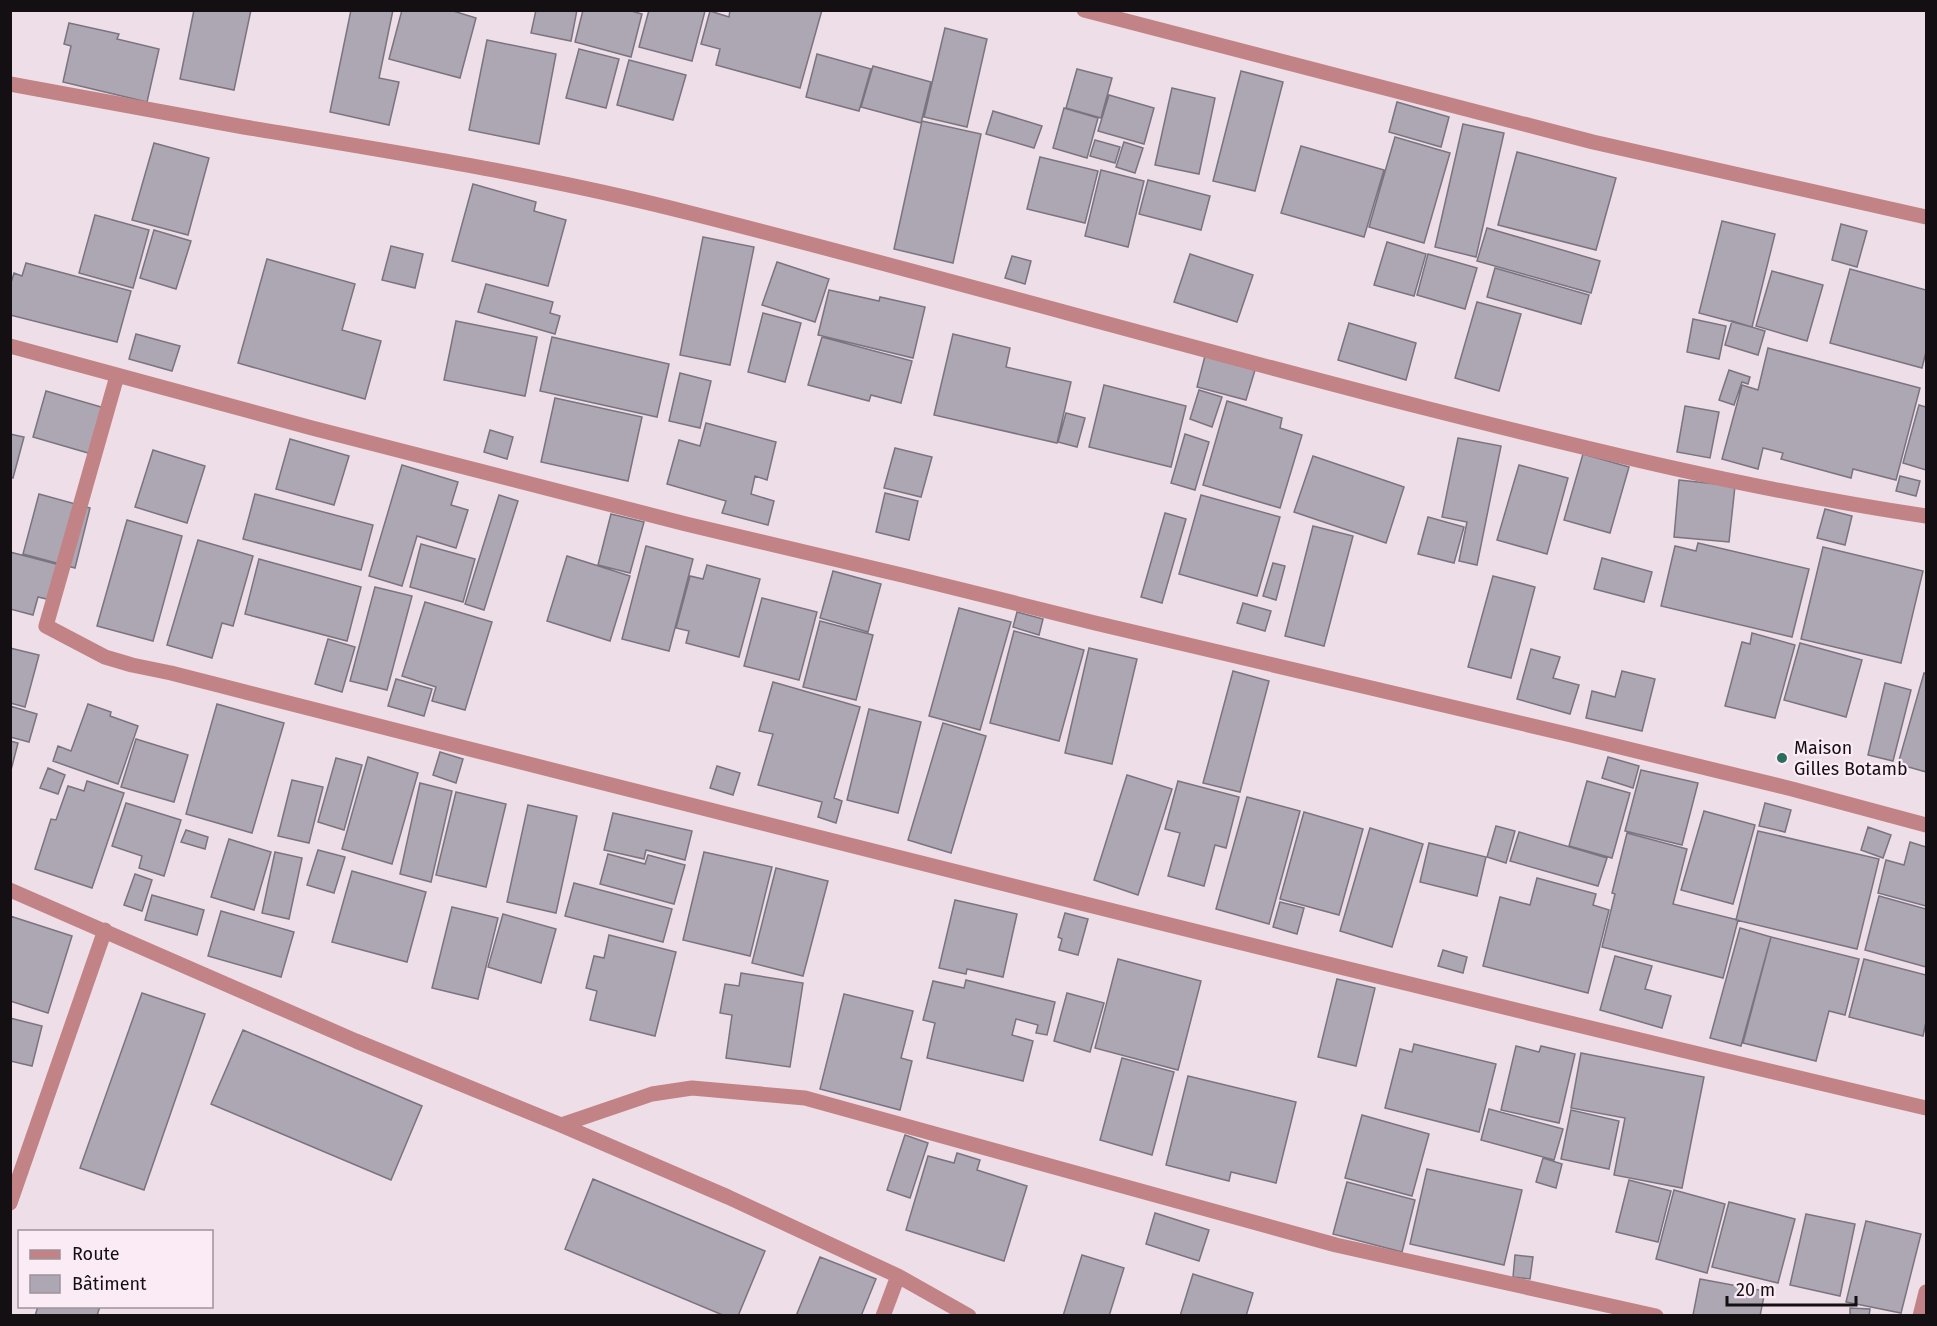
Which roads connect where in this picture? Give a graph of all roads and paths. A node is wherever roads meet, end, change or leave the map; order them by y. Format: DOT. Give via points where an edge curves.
graph roads {
  1 [pos="1084,10"];
  2 [pos="10,84"];
  3 [pos="1926,217"];
  4 [pos="10,346"];
  5 [pos="117,376"];
  6 [pos="1926,516"];
  7 [pos="1926,825"];
  8 [pos="10,890"];
  9 [pos="105,930"];
  10 [pos="1926,1108"];
  11 [pos="561,1125"];
  12 [pos="10,1203"];
  13 [pos="898,1276"];
  14 [pos="1926,1292"];
  15 [pos="883,1316"];
  16 [pos="969,1316"];
  17 [pos="1656,1316"];
  18 [pos="1920,1316"];
  1 -- 3 [label="street" via="1593,142"];
  2 -- 6 [label="street" via="493,168 682,211 971,285 1243,361 1568,444 1788,493"];
  4 -- 5 [label="street"];
  5 -- 7 [label="street" via="686,524 1664,757"];
  5 -- 10 [label="street" via="46,626 105,657 1042,894"];
  8 -- 9 [label="street"];
  9 -- 11 [label="street" via="356,1041"];
  9 -- 12 [label="street"];
  11 -- 13 [label="street"];
  11 -- 17 [label="street" via="652,1094 692,1088 805,1098 1336,1245"];
  13 -- 15 [label="street"];
  13 -- 16 [label="street"];
  14 -- 18 [label="street"];
}
